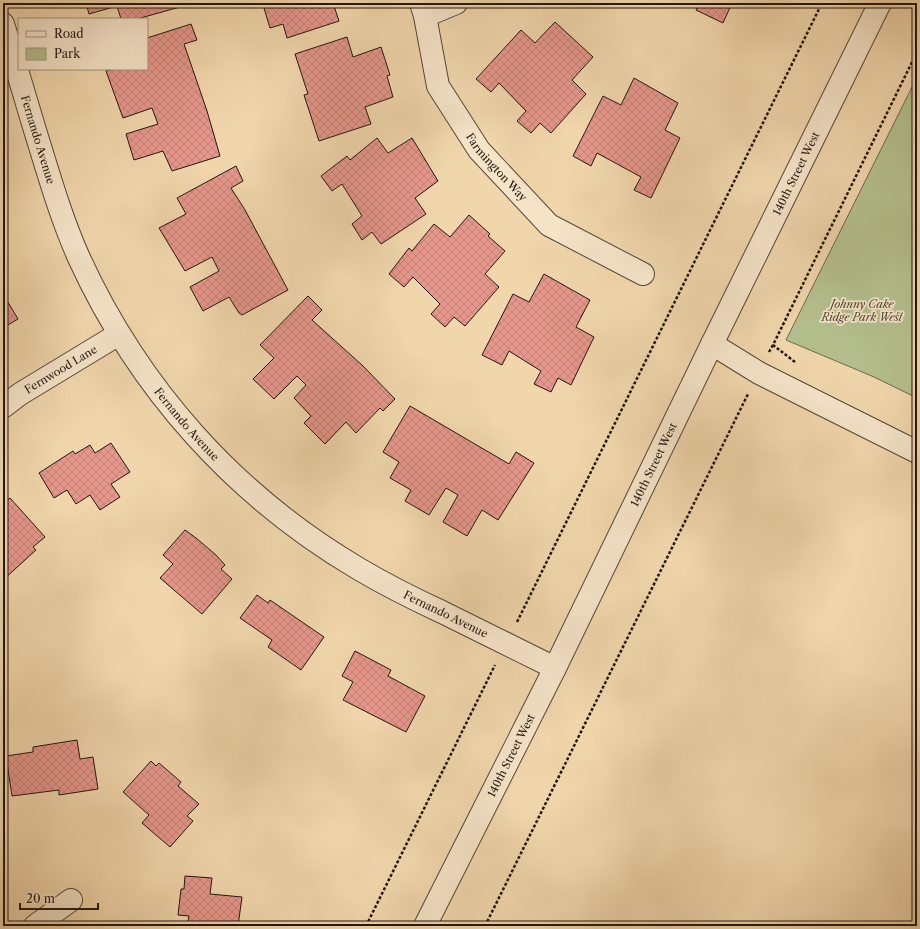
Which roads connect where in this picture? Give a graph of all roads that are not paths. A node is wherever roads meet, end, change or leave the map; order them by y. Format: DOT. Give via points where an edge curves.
graph roads {
  1 [pos="456,3"];
  2 [pos="880,3"];
  3 [pos="423,10"];
  4 [pos="3,24"];
  5 [pos="643,274"];
  6 [pos="119,334"];
  7 [pos="712,344"];
  8 [pos="3,406"];
  9 [pos="917,452"];
  10 [pos="555,668"];
  11 [pos="71,900"];
  12 [pos="35,926"];
  13 [pos="425,926"];
  1 -- 3 [label="street"];
  2 -- 7 [label="street, 140th Street West"];
  3 -- 5 [label="street, Farmington Way" via="438,86 478,150 549,225"];
  4 -- 6 [label="street, Fernando Avenue" via="48,175 63,216 78,256"];
  6 -- 8 [label="street, Fernwood Lane"];
  6 -- 10 [label="street, Fernando Avenue" via="177,416 244,485 281,516 360,570"];
  7 -- 9 [label="street" via="759,373"];
  7 -- 10 [label="street, 140th Street West"];
  10 -- 13 [label="street, 140th Street West"];
  11 -- 12 [label="street"];
}
